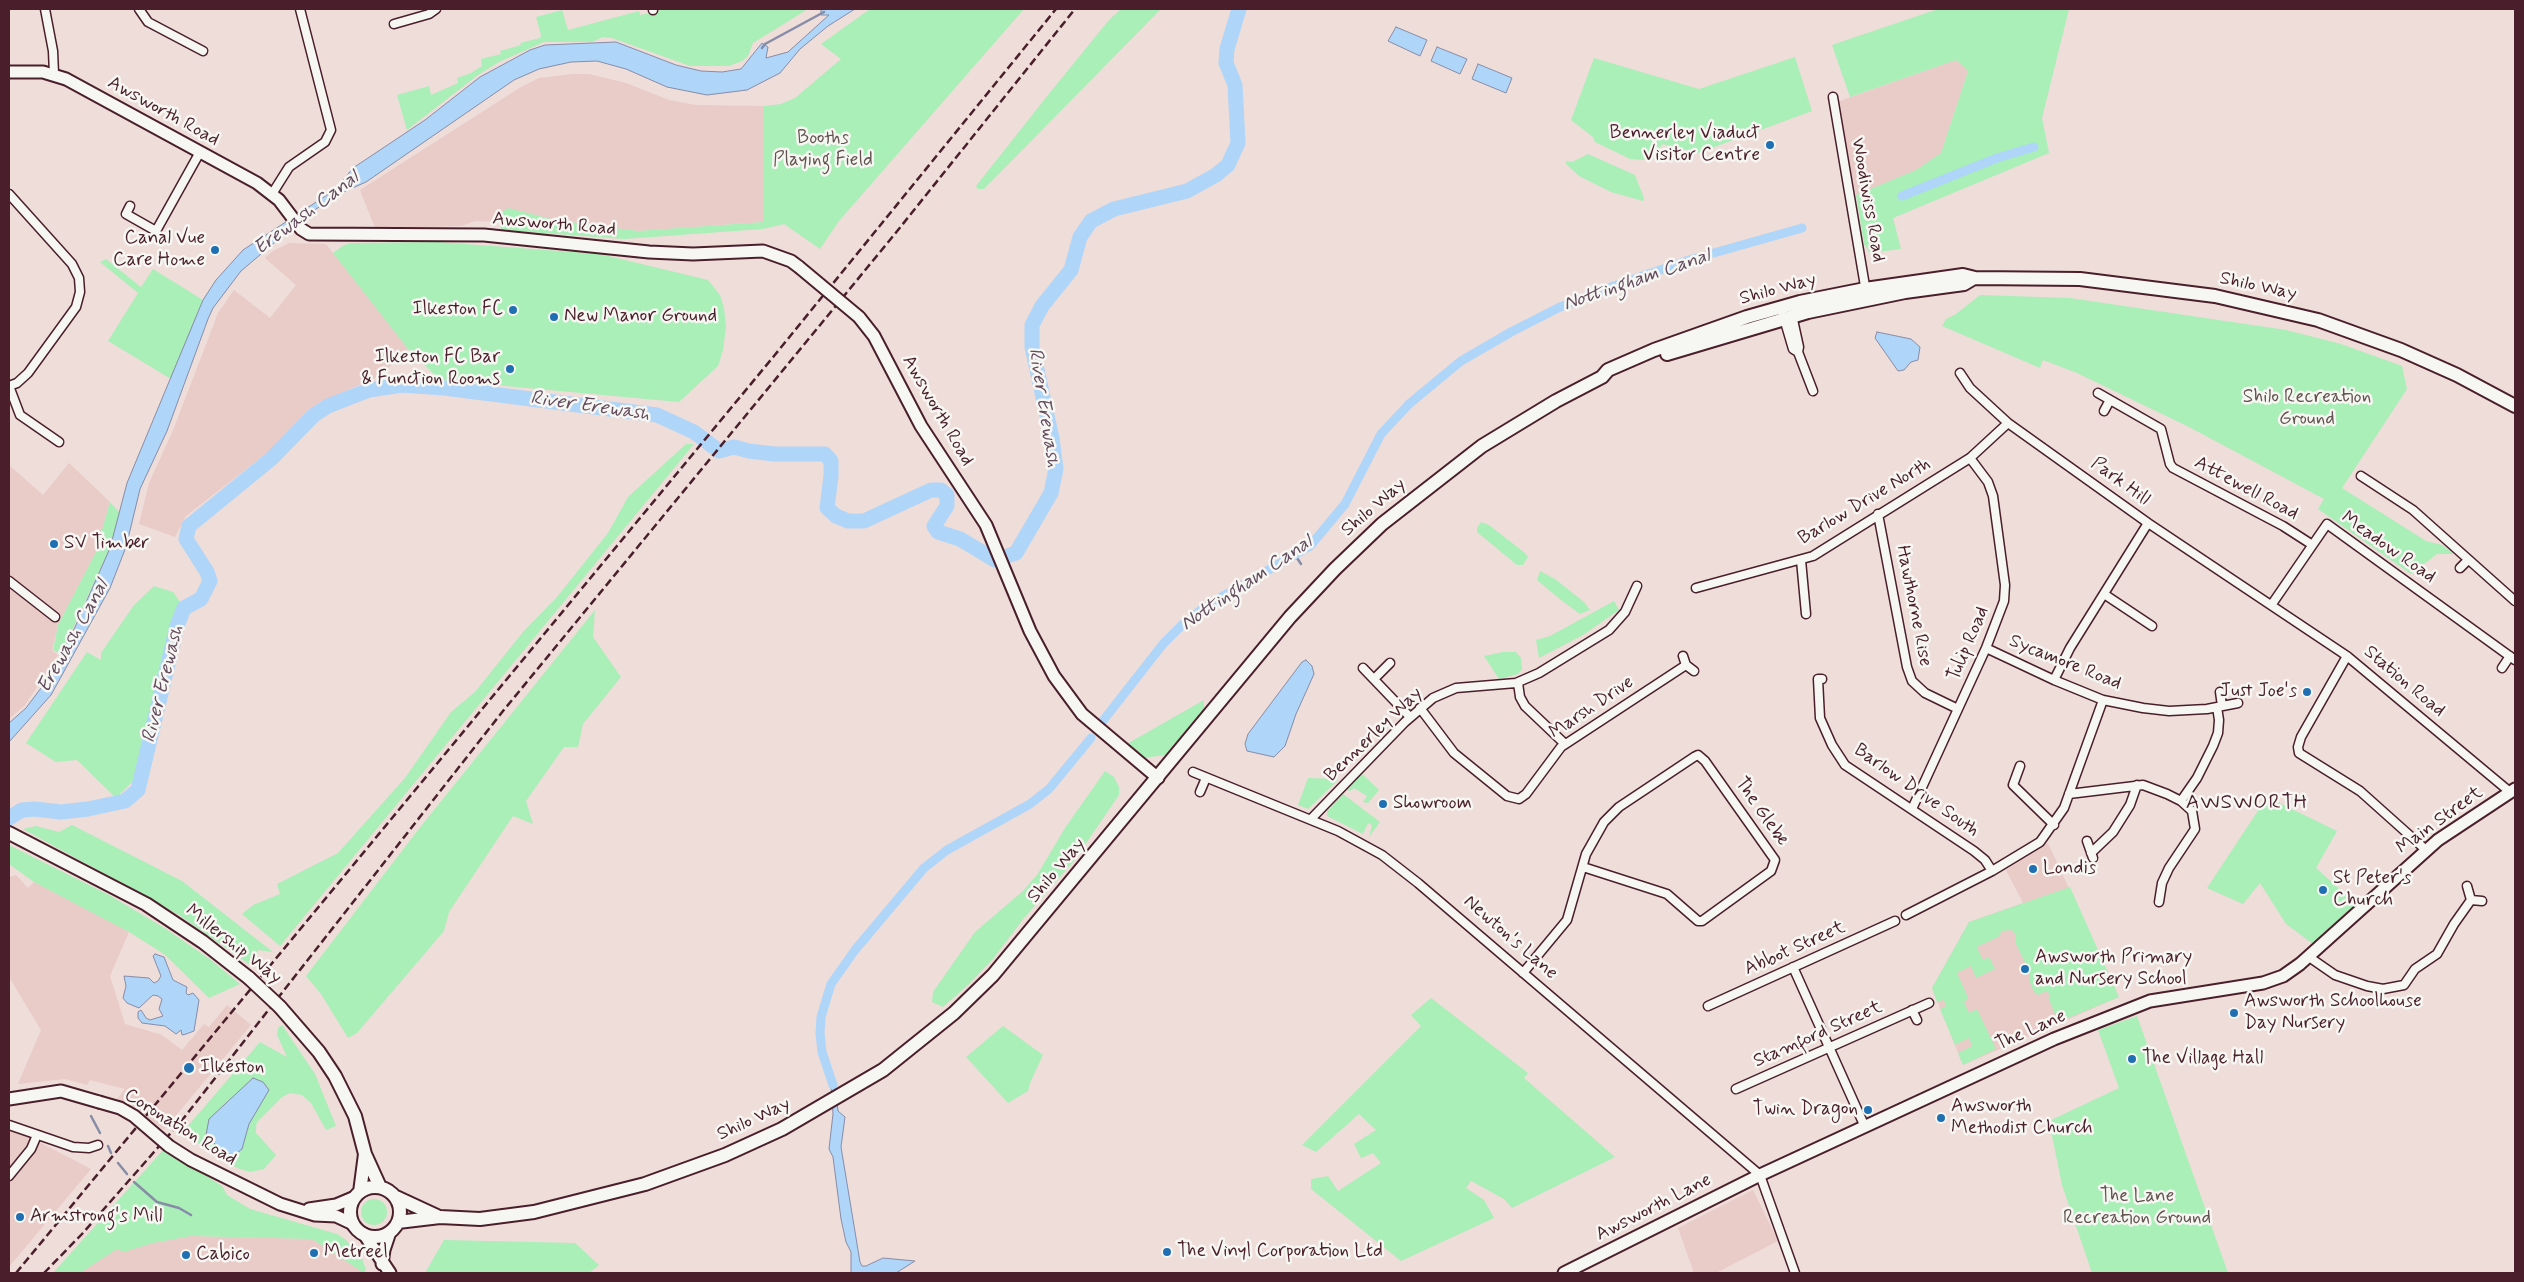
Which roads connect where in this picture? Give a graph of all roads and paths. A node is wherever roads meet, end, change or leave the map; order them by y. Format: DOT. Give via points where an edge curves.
graph roads {
  1 [pos="45,9"];
  2 [pos="139,9"];
  3 [pos="300,9"];
  4 [pos="436,9"];
  5 [pos="394,24"];
  6 [pos="203,51"];
  7 [pos="9,72"];
  8 [pos="54,74"];
  9 [pos="1833,97"];
  10 [pos="200,152"];
  11 [pos="9,194"];
  12 [pos="272,194"];
  13 [pos="130,206"];
  14 [pos="1974,278"];
  15 [pos="1865,289"];
  16 [pos="1882,296"];
  17 [pos="1787,312"];
  18 [pos="1960,373"];
  19 [pos="9,386"];
  20 [pos="1814,390"];
  21 [pos="2098,393"];
  22 [pos="2110,400"];
  23 [pos="2515,406"];
  24 [pos="2104,411"];
  25 [pos="2008,423"];
  26 [pos="59,442"];
  27 [pos="1970,458"];
  28 [pos="2361,476"];
  29 [pos="1878,514"];
  30 [pos="2148,523"];
  31 [pos="2312,544"];
  32 [pos="1801,560"];
  33 [pos="2468,560"];
  34 [pos="2460,568"];
  35 [pos="9,581"];
  36 [pos="1637,586"];
  37 [pos="1696,588"];
  38 [pos="2104,594"];
  39 [pos="2515,602"];
  40 [pos="2272,604"];
  41 [pos="1806,614"];
  42 [pos="55,617"];
  43 [pos="2152,626"];
  44 [pos="1986,648"];
  45 [pos="1683,656"];
  46 [pos="2347,656"];
  47 [pos="2512,658"];
  48 [pos="1390,663"];
  49 [pos="1686,665"];
  50 [pos="1363,668"];
  51 [pos="2502,668"];
  52 [pos="1694,671"];
  53 [pos="1374,679"];
  54 [pos="1822,679"];
  55 [pos="2054,680"];
  56 [pos="1518,683"];
  57 [pos="2220,692"];
  58 [pos="2104,700"];
  59 [pos="2238,703"];
  60 [pos="2220,707"];
  61 [pos="1420,708"];
  62 [pos="1958,709"];
  63 [pos="1410,717"];
  64 [pos="1565,744"];
  65 [pos="2020,766"];
  66 [pos="1193,772"];
  67 [pos="1158,778"];
  68 [pos="1206,778"];
  69 [pos="2137,786"];
  70 [pos="2513,790"];
  71 [pos="1200,792"];
  72 [pos="2070,794"];
  73 [pos="2181,801"];
  74 [pos="1912,810"];
  75 [pos="1311,819"];
  76 [pos="2054,824"];
  77 [pos="11,834"];
  78 [pos="2087,841"];
  79 [pos="2426,850"];
  80 [pos="1583,867"];
  81 [pos="1992,871"];
  82 [pos="2467,886"];
  83 [pos="2471,900"];
  84 [pos="2482,901"];
  85 [pos="2160,902"];
  86 [pos="1906,915"];
  87 [pos="1895,921"];
  88 [pos="2321,945"];
  89 [pos="2309,957"];
  90 [pos="1793,967"];
  91 [pos="1523,973"];
  92 [pos="1929,1003"];
  93 [pos="1708,1006"];
  94 [pos="1912,1010"];
  95 [pos="1917,1020"];
  96 [pos="1829,1048"];
  97 [pos="1736,1089"];
  98 [pos="9,1099"];
  99 [pos="9,1125"];
  100 [pos="1865,1127"];
  101 [pos="37,1135"];
  102 [pos="98,1146"];
  103 [pos="364,1154"];
  104 [pos="1760,1175"];
  105 [pos="9,1176"];
  106 [pos="380,1187"];
  107 [pos="357,1194"];
  108 [pos="396,1197"];
  109 [pos="300,1210"];
  110 [pos="440,1217"];
  111 [pos="353,1224"];
  112 [pos="394,1227"];
  113 [pos="364,1234"];
  114 [pos="382,1264"];
  115 [pos="390,1273"];
  116 [pos="1564,1273"];
  117 [pos="1795,1273"];
  1 -- 8 [label="street"];
  2 -- 6 [label="street" via="148,22 194,42"];
  3 -- 12 [label="street" via="331,130 326,142 288,167"];
  4 -- 5 [label="street"];
  7 -- 8 [label="street, Awsworth Road"];
  8 -- 10 [label="street, Awsworth Road"];
  9 -- 15 [label="street, Woodiwiss Road"];
  10 -- 12 [label="street, Awsworth Road"];
  10 -- 13 [label="street" via="154,234 126,214"];
  11 -- 19 [label="street" via="72,264 79,278 80,292 76,307 28,373"];
  12 -- 67 [label="street, Awsworth Road, bridge" via="305,233 331,236 484,235 693,254 763,251 798,266 859,316 874,336 921,426 977,510 1042,654 1072,701 1082,714"];
  14 -- 15 [label="main road, Shilo Way" via="1963,276"];
  14 -- 16 [label="main road, Shilo Way" via="1964,284"];
  14 -- 23 [label="main road, Shilo Way" via="2116,282 2269,307 2318,320 2401,350"];
  15 -- 16 [label="street, Woodiwiss Road" via="1868,294"];
  15 -- 17 [label="main road, Shilo Way"];
  16 -- 17 [label="main road, Shilo Way"];
  17 -- 20 [label="street" via="1798,352"];
  17 -- 67 [label="main road, Shilo Way" via="1611,378 1602,377 1482,446 1382,524 1335,569 1290,617"];
  18 -- 25 [label="street, Park Hill" via="1970,388"];
  19 -- 26 [label="street" via="20,415"];
  21 -- 22 [label="street, Attewell Road"];
  22 -- 24 [label="street"];
  22 -- 31 [label="street, Attewell Road" via="2161,429 2173,468"];
  25 -- 27 [label="street, Barlow Drive North"];
  25 -- 30 [label="street, Park Hill"];
  27 -- 29 [label="street, Barlow Drive North"];
  27 -- 44 [label="street, Tulip Road" via="1988,482 1993,496 2005,585 2002,611"];
  28 -- 33 [label="street" via="2412,510"];
  29 -- 32 [label="street, Barlow Drive North" via="1813,556"];
  29 -- 62 [label="street, Hawthorne Rise" via="1912,681 1925,693"];
  30 -- 38 [label="street"];
  30 -- 40 [label="street, Park Hill" via="2261,600"];
  31 -- 40 [label="street, Meadow Road"];
  31 -- 47 [label="street, Meadow Road" via="2323,526 2332,525"];
  32 -- 37 [label="street, Barlow Drive North"];
  32 -- 41 [label="street"];
  33 -- 34 [label="street"];
  33 -- 39 [label="street"];
  35 -- 42 [label="street"];
  36 -- 56 [label="street, Bennerley Way" via="1625,612 1609,630 1573,654"];
  38 -- 43 [label="street"];
  38 -- 55 [label="street"];
  40 -- 46 [label="street, Station Road"];
  44 -- 55 [label="street, Sycamore Road"];
  44 -- 62 [label="street, Tulip Road"];
  45 -- 49 [label="street"];
  46 -- 70 [label="street, Station Road"];
  46 -- 79 [label="street" via="2301,737 2299,753 2360,791"];
  47 -- 51 [label="street, Meadow Road"];
  48 -- 53 [label="street"];
  49 -- 52 [label="street"];
  49 -- 64 [label="street, Marsh Drive"];
  50 -- 53 [label="street"];
  53 -- 63 [label="street"];
  54 -- 74 [label="street, Barlow Drive South" via="1818,679 1820,718 1838,756 1854,772"];
  55 -- 58 [label="street, Sycamore Road"];
  56 -- 61 [label="street, Bennerley Way" via="1450,690"];
  56 -- 64 [label="street" via="1525,706"];
  57 -- 60 [label="street"];
  58 -- 60 [label="street, Sycamore Road" via="2169,711"];
  58 -- 72 [label="street"];
  59 -- 60 [label="street, Sycamore Road"];
  60 -- 73 [label="street" via="2215,740 2197,778"];
  61 -- 63 [label="street, Bennerley Way"];
  61 -- 64 [label="street, Marsh Drive" via="1454,753 1513,799 1526,794"];
  62 -- 74 [label="street, Tulip Road"];
  63 -- 75 [label="street, Bennerley Way"];
  65 -- 76 [label="street" via="2013,785"];
  66 -- 68 [label="street, Newton's Lane"];
  67 -- 110 [label="main road, Shilo Way" via="1030,933 971,998 919,1043 865,1082 753,1143 645,1184 534,1212 480,1219"];
  68 -- 71 [label="street"];
  68 -- 75 [label="street, Newton's Lane"];
  69 -- 72 [label="street"];
  69 -- 73 [label="street"];
  69 -- 78 [label="street" via="2113,832 2092,855"];
  70 -- 79 [label="street, Main Street"];
  72 -- 76 [label="street"];
  73 -- 85 [label="street" via="2192,811 2195,829 2169,868 2162,883"];
  74 -- 81 [label="street, Barlow Drive South" via="1981,856"];
  75 -- 91 [label="street, Newton's Lane" via="1362,843 1394,863"];
  76 -- 81 [label="street" via="2036,845"];
  77 -- 103 [label="main road, Millership Way, bridge" via="146,904 204,942 249,978 280,1007 335,1076 354,1116"];
  79 -- 88 [label="street, Main Street"];
  80 -- 80 [label="street, The Glebe" via="1590,842 1610,815 1698,756 1705,761 1775,860 1771,871 1702,921 1667,894"];
  80 -- 91 [label="street, The Glebe" via="1567,920"];
  81 -- 86 [label="street"];
  82 -- 83 [label="street"];
  83 -- 84 [label="street"];
  83 -- 89 [label="street" via="2437,954 2415,969 2404,984 2383,989 2367,986 2335,975"];
  87 -- 90 [label="street, Abbot Street"];
  88 -- 89 [label="street, The Lane"];
  89 -- 100 [label="street, The Lane" via="2276,979 2150,1001 2118,1013 2054,1039"];
  90 -- 93 [label="street, Abbot Street"];
  90 -- 96 [label="street"];
  91 -- 104 [label="street, Newton's Lane"];
  92 -- 94 [label="street, Stamford Street"];
  94 -- 95 [label="street, Stamford Street"];
  94 -- 96 [label="street, Stamford Street"];
  96 -- 97 [label="street, Stamford Street"];
  96 -- 100 [label="street"];
  98 -- 109 [label="street, Coronation Road, bridge" via="61,1091 120,1108 169,1146 232,1181"];
  99 -- 101 [label="street"];
  100 -- 104 [label="street, The Lane"];
  101 -- 102 [label="street" via="73,1147"];
  101 -- 105 [label="street" via="31,1149"];
  103 -- 106 [label="main road, Millership Way"];
  103 -- 107 [label="main road, Millership Way"];
  104 -- 116 [label="street, Awsworth Lane"];
  104 -- 117 [label="street"];
  106 -- 107 [label="main road" via="370,1187"];
  106 -- 108 [label="main road"];
  107 -- 109 [label="street, Coronation Road" via="336,1205"];
  107 -- 111 [label="main road" via="349,1212"];
  108 -- 110 [label="main road, Shilo Way"];
  108 -- 112 [label="main road" via="400,1212"];
  109 -- 111 [label="street, Coronation Road" via="336,1216"];
  110 -- 112 [label="main road, Shilo Way"];
  111 -- 113 [label="main road"];
  112 -- 113 [label="main road" via="374,1236"];
  112 -- 114 [label="street"];
  113 -- 114 [label="street"];
  114 -- 115 [label="street"];
}
